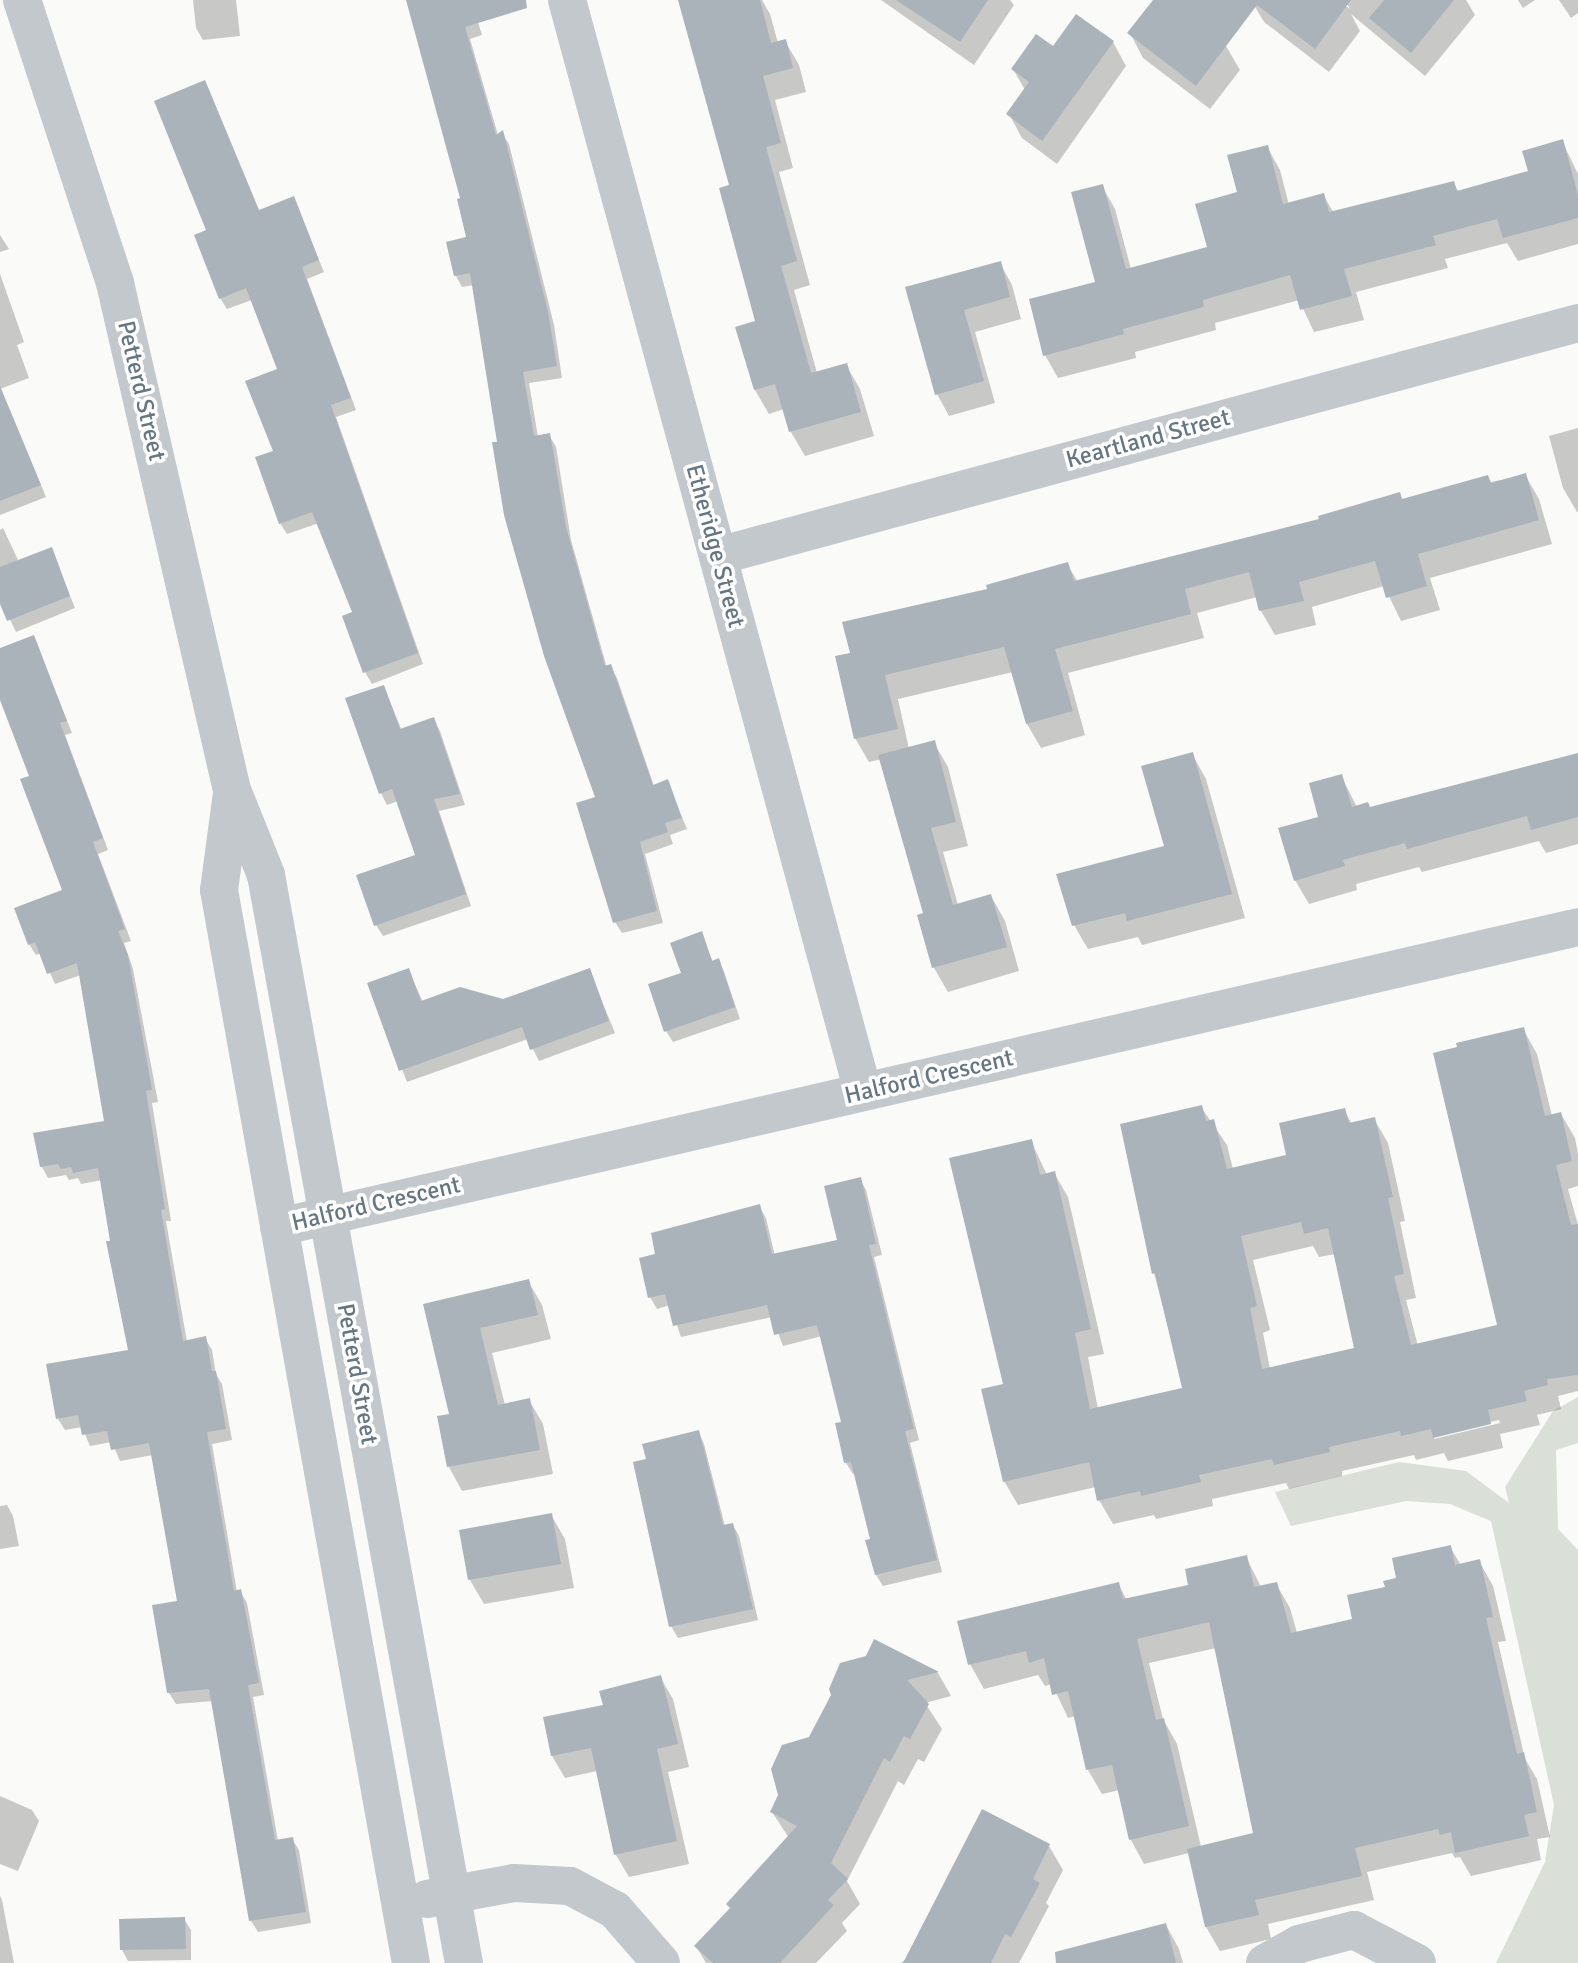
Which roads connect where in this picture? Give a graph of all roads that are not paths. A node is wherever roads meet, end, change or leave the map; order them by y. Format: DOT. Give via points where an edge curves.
graph roads {
  1 [pos="14,0"];
  2 [pos="22,0"];
  3 [pos="567,0"];
  4 [pos="0,5"];
  5 [pos="1578,323"];
  6 [pos="718,556"];
  7 [pos="232,790"];
  8 [pos="1578,927"];
  9 [pos="863,1092"];
  10 [pos="328,1216"];
  11 [pos="279,1227"];
  12 [pos="452,1894"];
  13 [pos="401,1904"];
  14 [pos="411,1963"];
  15 [pos="464,1963"];
  16 [pos="662,1963"];
  17 [pos="1265,1963"];
  18 [pos="1417,1963"];
  1 -- 4 [label="street"];
  2 -- 7 [label="street, Petterd Street" via="116,283"];
  3 -- 6 [label="street, Etheridge Street"];
  5 -- 6 [label="street, Keartland Street"];
  6 -- 9 [label="street, Etheridge Street"];
  7 -- 10 [label="street, Petterd Street" via="266,875"];
  7 -- 11 [label="street, Petterd Street" via="219,890"];
  8 -- 9 [label="street, Halford Crescent"];
  9 -- 10 [label="street, Halford Crescent"];
  10 -- 11 [label="street, Halford Crescent"];
  10 -- 12 [label="street, Petterd Street"];
  11 -- 13 [label="street, Petterd Street"];
  12 -- 13 [label="street"];
  12 -- 15 [label="street, Petterd Street"];
  12 -- 16 [label="street" via="514,1883 570,1886 615,1910"];
  13 -- 14 [label="street, Petterd Street"];
  17 -- 18 [label="street" via="1299,1944 1354,1930"];
}
